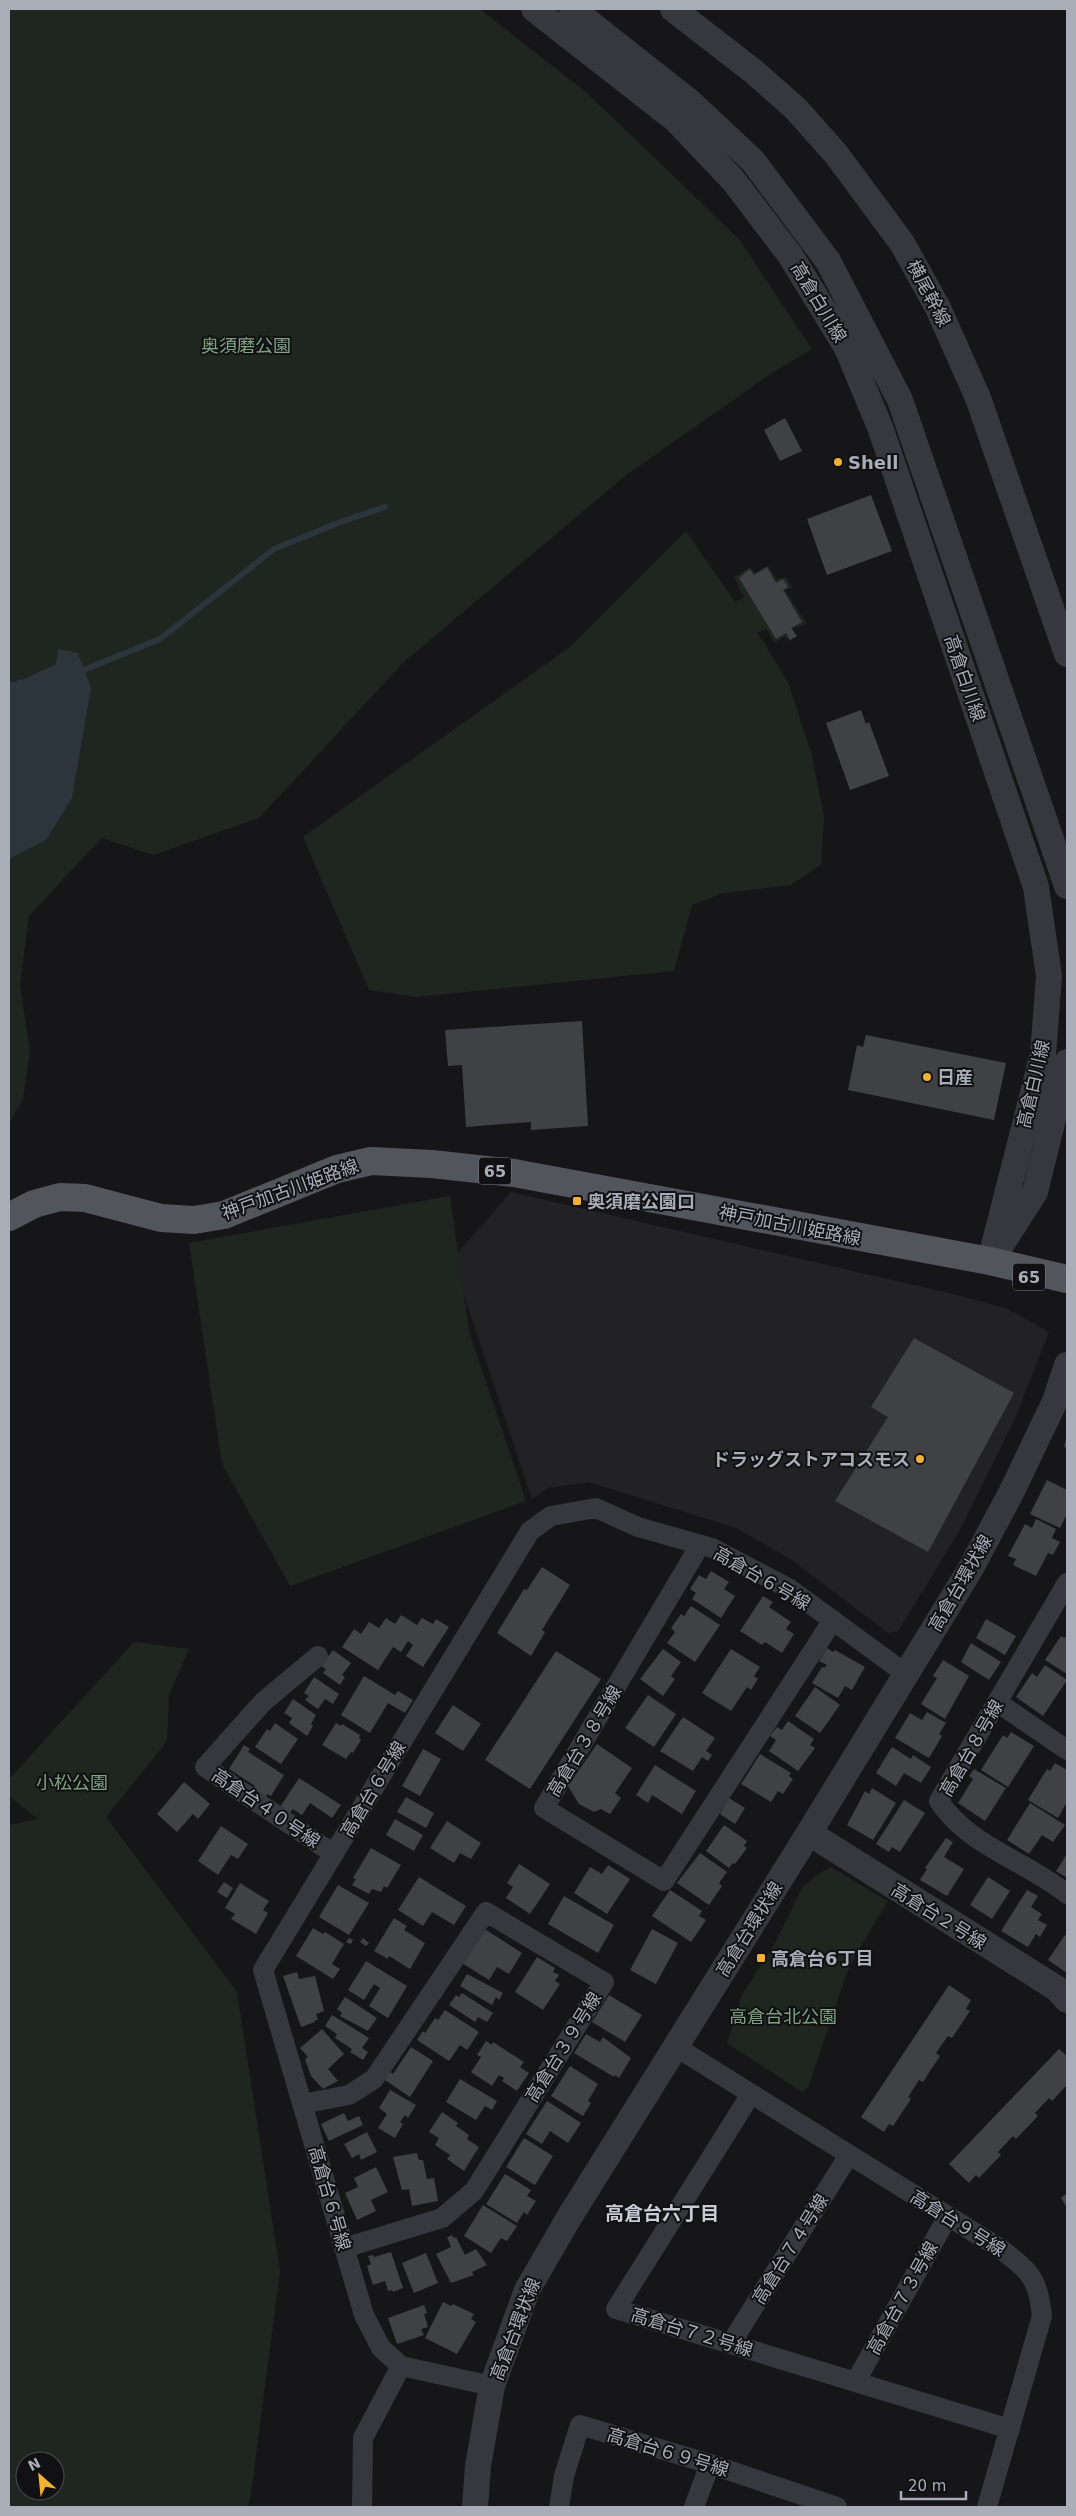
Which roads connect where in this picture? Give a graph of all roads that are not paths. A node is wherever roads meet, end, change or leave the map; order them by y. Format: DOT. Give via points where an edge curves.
graph roads {
  1 [pos="534,9"];
  2 [pos="572,9"];
  3 [pos="673,9"];
  4 [pos="1067,654"];
  5 [pos="1067,886"];
  6 [pos="1067,1062"];
  7 [pos="9,1217"];
  8 [pos="990,1261"];
  9 [pos="1067,1279"];
  10 [pos="1067,1294"];
  11 [pos="1067,1368"];
  12 [pos="700,1544"];
  13 [pos="1065,1592"];
  14 [pos="833,1620"];
  15 [pos="318,1656"];
  16 [pos="906,1674"];
  17 [pos="997,1702"];
  18 [pos="1067,1750"];
  19 [pos="808,1833"];
  20 [pos="334,1854"];
  21 [pos="1067,1894"];
  22 [pos="1067,2000"];
  23 [pos="676,2047"];
  24 [pos="751,2094"];
  25 [pos="302,2104"];
  26 [pos="849,2154"];
  27 [pos="948,2216"];
  28 [pos="344,2248"];
  29 [pos="731,2343"];
  30 [pos="401,2366"];
  31 [pos="856,2381"];
  32 [pos="492,2386"];
  33 [pos="1010,2429"];
  34 [pos="710,2464"];
  35 [pos="831,2506"];
  36 [pos="362,2507"];
  37 [pos="475,2507"];
  38 [pos="558,2507"];
  39 [pos="694,2507"];
  40 [pos="987,2507"];
  1 -- 8 [label="street, 高倉白川線" via="676,120 733,180 790,256 847,348 880,427 1036,887 1049,976 1042,1054"];
  2 -- 5 [label="street, 高倉白川線" via="690,102 754,161 828,261 900,400"];
  3 -- 4 [label="street, 横尾幹線" via="753,71 796,110 842,162 902,243 938,308 978,398"];
  6 -- 8 [label="street, 高倉白川線" via="1035,1192"];
  7 -- 8 [label="main road, 神戸加古川姫路線 / 65" via="34,1204 60,1197 85,1198 161,1218 194,1220 224,1214 337,1168 371,1161 514,1173"];
  8 -- 9 [label="main road, 神戸加古川姫路線 / 65"];
  8 -- 10 [label="main road, 神戸加古川姫路線 / 65"];
  11 -- 16 [label="street, 高倉台環状線" via="1012,1491 971,1568"];
  12 -- 14 [label="street, 高倉台６号線" via="790,1589"];
  12 -- 14 [label="street, 高倉台３８号線" via="544,1808 664,1881"];
  12 -- 20 [label="street, 高倉台６号線" via="638,1527 596,1508 551,1516 530,1531"];
  13 -- 17 [label="street, 高倉台８号線"];
  14 -- 16 [label="street, 高倉台６号線"];
  15 -- 20 [label="street, 高倉台４０号線" via="263,1702 205,1767"];
  16 -- 19 [label="street, 高倉台環状線"];
  17 -- 18 [label="street"];
  17 -- 21 [label="street, 高倉台８号線" via="939,1801 949,1816 980,1840"];
  19 -- 22 [label="street, 高倉台２号線" via="1056,1988"];
  19 -- 23 [label="street, 高倉台環状線"];
  20 -- 25 [label="street, 高倉台６号線" via="263,1970"];
  23 -- 24 [label="street, 高倉台９号線"];
  23 -- 32 [label="street, 高倉台環状線" via="527,2290"];
  24 -- 26 [label="street, 高倉台９号線"];
  24 -- 29 [label="street, 高倉台７２号線" via="616,2309"];
  25 -- 28 [label="street, 高倉台６号線"];
  25 -- 28 [label="street, 高倉台３９号線" via="349,2095 374,2079 486,1912 604,1982 474,2191 442,2218"];
  26 -- 27 [label="street, 高倉台９号線"];
  26 -- 29 [label="street, 高倉台７４号線"];
  27 -- 31 [label="street, 高倉台７３号線"];
  27 -- 33 [label="street, 高倉台９号線" via="1027,2269 1038,2288 1042,2316"];
  28 -- 30 [label="street, 高倉台６号線" via="364,2315 381,2348"];
  29 -- 31 [label="street, 高倉台７２号線"];
  30 -- 32 [label="street, 高倉台６号線"];
  30 -- 36 [label="street" via="363,2438"];
  31 -- 33 [label="street, 高倉台７２号線"];
  32 -- 37 [label="street, 高倉台環状線" via="478,2466"];
  33 -- 40 [label="street, 高倉台９号線"];
  34 -- 35 [label="street, 高倉台６９号線"];
  34 -- 38 [label="street, 高倉台６９号線" via="580,2425"];
  34 -- 39 [label="street"];
}
